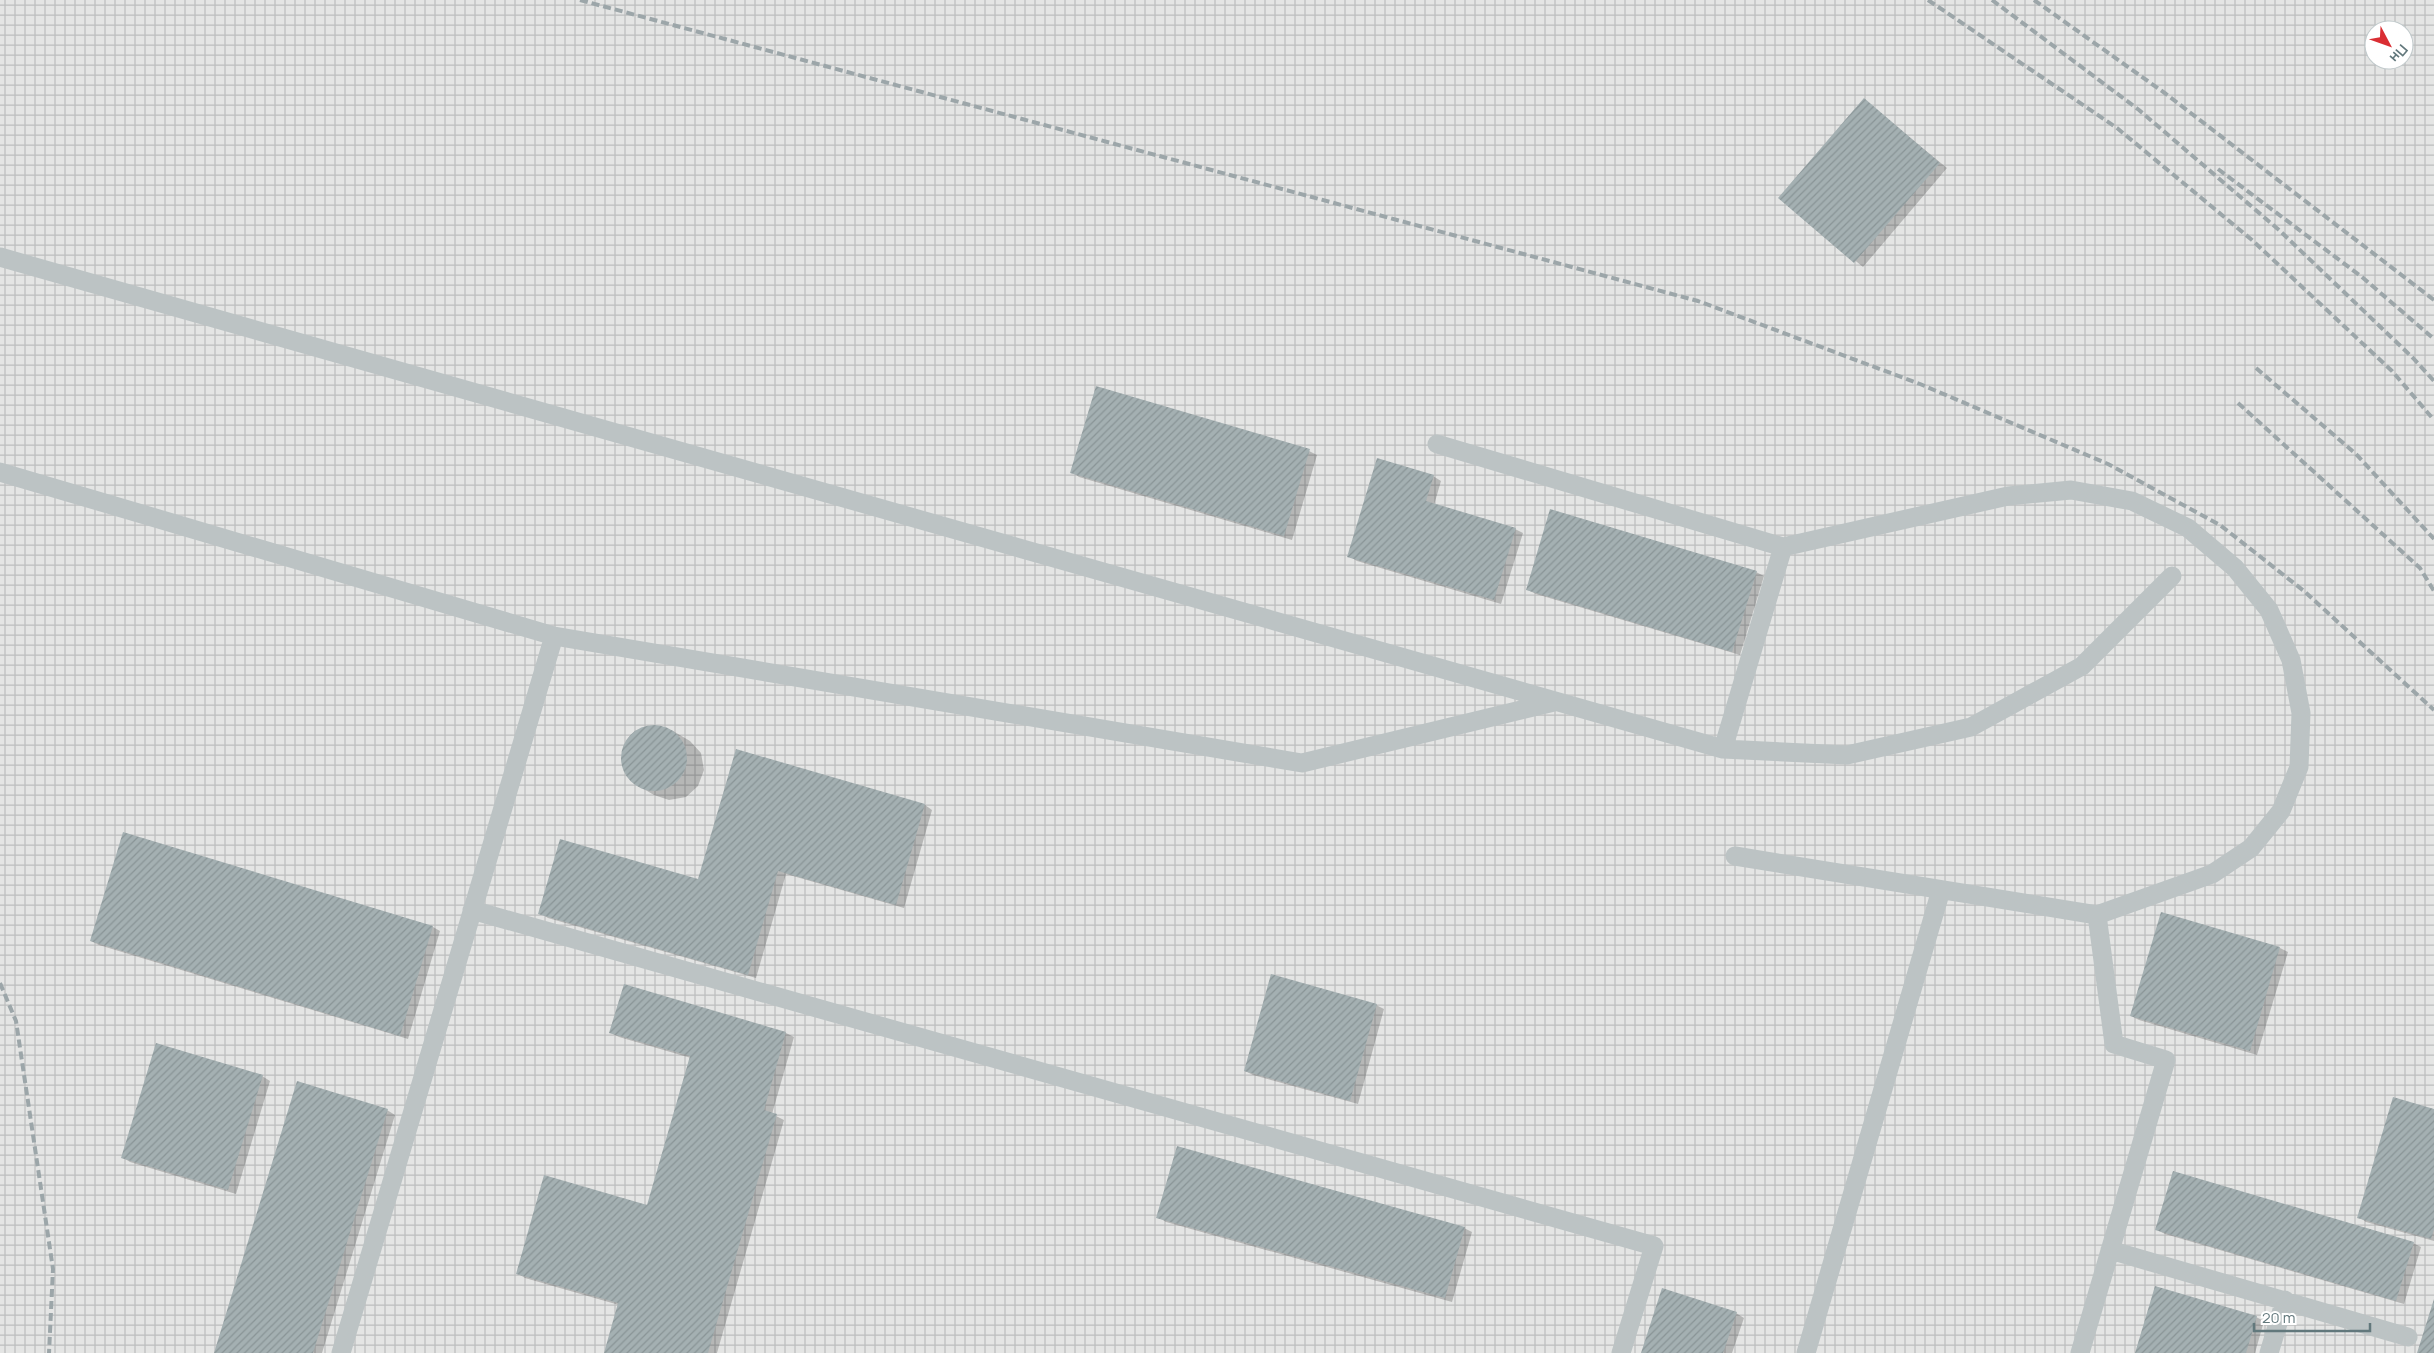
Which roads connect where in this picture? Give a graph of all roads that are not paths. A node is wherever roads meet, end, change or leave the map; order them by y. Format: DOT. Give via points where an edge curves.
graph roads {
  1 [pos="0,257"];
  2 [pos="1437,444"];
  3 [pos="0,472"];
  4 [pos="1783,547"];
  5 [pos="2172,576"];
  6 [pos="554,636"];
  7 [pos="1556,702"];
  8 [pos="1723,749"];
  9 [pos="1735,856"];
  10 [pos="1941,890"];
  11 [pos="472,910"];
  12 [pos="2097,915"];
  13 [pos="2110,1250"];
  14 [pos="2285,1300"];
  15 [pos="2408,1336"];
  16 [pos="1809,1352"];
  17 [pos="341,1353"];
  18 [pos="1621,1353"];
  19 [pos="2080,1353"];
  20 [pos="2269,1353"];
  1 -- 7 [label="lane"];
  2 -- 4 [label="lane"];
  3 -- 6 [label="lane"];
  4 -- 8 [label="lane"];
  4 -- 12 [label="lane" via="2008,496 2071,490 2132,501 2188,528 2235,568 2269,610 2291,660 2301,713 2299,767 2281,811 2251,848 2212,874"];
  5 -- 8 [label="lane" via="2082,666 1971,727 1847,755"];
  6 -- 7 [label="lane" via="1302,763"];
  6 -- 11 [label="lane"];
  7 -- 8 [label="lane"];
  9 -- 10 [label="lane"];
  10 -- 12 [label="lane"];
  10 -- 16 [label="lane"];
  11 -- 17 [label="lane"];
  11 -- 18 [label="lane" via="1654,1246"];
  12 -- 13 [label="lane" via="2114,1044 2166,1060"];
  13 -- 14 [label="lane"];
  13 -- 19 [label="lane"];
  14 -- 15 [label="lane"];
  14 -- 20 [label="lane"];
}
